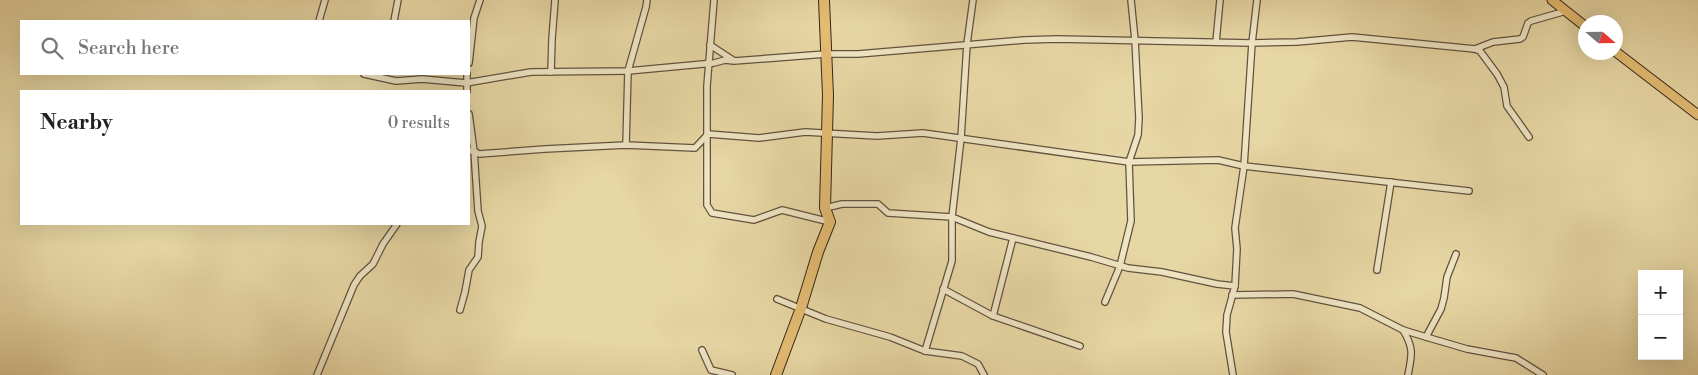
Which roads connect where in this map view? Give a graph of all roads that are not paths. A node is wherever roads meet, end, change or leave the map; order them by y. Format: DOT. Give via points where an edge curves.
graph roads {
  1 [pos="325,0"];
  2 [pos="398,0"];
  3 [pos="480,0"];
  4 [pos="555,0"];
  5 [pos="647,0"];
  6 [pos="714,0"];
  7 [pos="824,0"];
  8 [pos="973,0"];
  9 [pos="1132,0"];
  10 [pos="1220,0"];
  11 [pos="1257,0"];
  12 [pos="1552,0"];
  13 [pos="1566,11"];
  14 [pos="319,20"];
  15 [pos="394,20"];
  16 [pos="1578,21"];
  17 [pos="1135,40"];
  18 [pos="1216,42"];
  19 [pos="1252,43"];
  20 [pos="967,44"];
  21 [pos="710,45"];
  22 [pos="1475,49"];
  23 [pos="470,53"];
  24 [pos="826,54"];
  25 [pos="1623,57"];
  26 [pos="734,61"];
  27 [pos="708,63"];
  28 [pos="628,71"];
  29 [pos="551,72"];
  30 [pos="377,75"];
  31 [pos="467,75"];
  32 [pos="466,83"];
  33 [pos="467,90"];
  34 [pos="1698,115"];
  35 [pos="470,132"];
  36 [pos="828,133"];
  37 [pos="708,134"];
  38 [pos="1528,137"];
  39 [pos="961,138"];
  40 [pos="626,145"];
  41 [pos="471,151"];
  42 [pos="1129,162"];
  43 [pos="1244,166"];
  44 [pos="1390,182"];
  45 [pos="1469,191"];
  46 [pos="825,208"];
  47 [pos="952,217"];
  48 [pos="830,222"];
  49 [pos="396,225"];
  50 [pos="1013,238"];
  51 [pos="1456,254"];
  52 [pos="1120,266"];
  53 [pos="1377,270"];
  54 [pos="1235,286"];
  55 [pos="943,289"];
  56 [pos="1232,295"];
  57 [pos="777,299"];
  58 [pos="1105,302"];
  59 [pos="801,308"];
  60 [pos="460,310"];
  61 [pos="993,316"];
  62 [pos="1403,330"];
  63 [pos="1426,337"];
  64 [pos="1080,346"];
  65 [pos="702,350"];
  66 [pos="924,351"];
  67 [pos="317,375"];
  68 [pos="732,375"];
  69 [pos="776,375"];
  70 [pos="984,375"];
  71 [pos="1232,375"];
  72 [pos="1408,375"];
  73 [pos="1543,375"];
  1 -- 14 [label="street"];
  2 -- 15 [label="street"];
  3 -- 23 [label="street"];
  4 -- 29 [label="street"];
  5 -- 28 [label="street"];
  6 -- 21 [label="street"];
  7 -- 24 [label="highway"];
  8 -- 20 [label="street"];
  9 -- 17 [label="street"];
  10 -- 18 [label="street"];
  11 -- 19 [label="street"];
  12 -- 13 [label="main road"];
  13 -- 16 [label="main road"];
  13 -- 22 [label="street" via="1531,21 1520,39 1493,42"];
  17 -- 18 [label="street"];
  17 -- 20 [label="street"];
  17 -- 42 [label="street" via="1139,118 1138,136"];
  18 -- 19 [label="street"];
  19 -- 22 [label="street" via="1352,37"];
  19 -- 43 [label="street"];
  20 -- 24 [label="street"];
  20 -- 39 [label="street"];
  21 -- 26 [label="street"];
  21 -- 27 [label="street"];
  22 -- 38 [label="street" via="1497,74 1504,86 1507,106"];
  24 -- 26 [label="street"];
  24 -- 36 [label="highway"];
  25 -- 34 [label="main road"];
  26 -- 27 [label="street"];
  27 -- 28 [label="street"];
  27 -- 37 [label="street"];
  28 -- 29 [label="street"];
  28 -- 40 [label="street"];
  29 -- 32 [label="street"];
  30 -- 32 [label="street" via="396,81 422,79"];
  31 -- 32 [label="street"];
  32 -- 33 [label="street"];
  35 -- 41 [label="street"];
  36 -- 37 [label="street" via="805,132 759,138"];
  36 -- 39 [label="street" via="877,136 923,133"];
  36 -- 46 [label="highway"];
  37 -- 40 [label="street" via="695,148"];
  37 -- 48 [label="street" via="707,205 712,213 754,220 782,210"];
  39 -- 42 [label="street"];
  39 -- 47 [label="street"];
  40 -- 41 [label="street" via="479,154"];
  41 -- 60 [label="street" via="482,226 478,257 469,270"];
  42 -- 43 [label="street" via="1218,160"];
  42 -- 52 [label="street" via="1131,221"];
  43 -- 44 [label="street"];
  43 -- 54 [label="street" via="1235,228"];
  44 -- 45 [label="street"];
  44 -- 53 [label="street"];
  46 -- 47 [label="street" via="842,204 878,204 888,213"];
  46 -- 48 [label="highway"];
  47 -- 50 [label="street"];
  47 -- 55 [label="street" via="952,261"];
  48 -- 59 [label="highway"];
  49 -- 67 [label="street" via="382,244 373,264 354,284"];
  50 -- 52 [label="street"];
  50 -- 61 [label="street"];
  51 -- 63 [label="street" via="1447,277 1441,308"];
  52 -- 54 [label="street"];
  52 -- 58 [label="street"];
  54 -- 56 [label="street"];
  55 -- 61 [label="street"];
  55 -- 66 [label="street"];
  56 -- 62 [label="street" via="1294,294 1360,308"];
  56 -- 71 [label="street" via="1226,332"];
  57 -- 59 [label="street"];
  59 -- 66 [label="street"];
  59 -- 69 [label="highway"];
  61 -- 64 [label="street"];
  62 -- 63 [label="street"];
  62 -- 72 [label="street" via="1411,343"];
  63 -- 73 [label="street" via="1516,358"];
  65 -- 68 [label="street" via="711,370"];
  66 -- 70 [label="street" via="962,356 978,364"];
}
